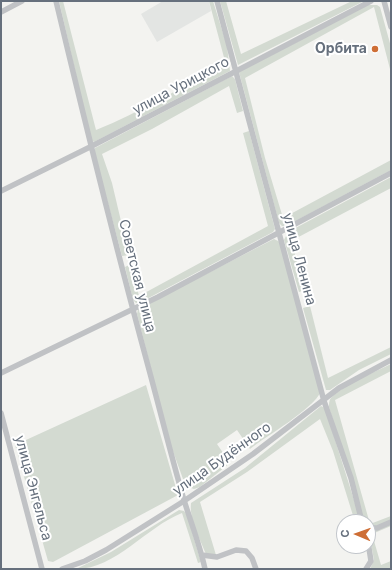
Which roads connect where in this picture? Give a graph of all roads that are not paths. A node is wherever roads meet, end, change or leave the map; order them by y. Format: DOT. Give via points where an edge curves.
graph roads {
  1 [pos="22,1"];
  2 [pos="56,1"];
  3 [pos="217,1"];
  4 [pos="372,1"];
  5 [pos="384,1"];
  6 [pos="1,11"];
  7 [pos="391,27"];
  8 [pos="235,70"];
  9 [pos="90,147"];
  10 [pos="391,173"];
  11 [pos="1,191"];
  12 [pos="280,233"];
  13 [pos="132,308"];
  14 [pos="391,360"];
  15 [pos="1,373"];
  16 [pos="324,401"];
  17 [pos="1,413"];
  18 [pos="184,501"];
  19 [pos="360,514"];
  20 [pos="391,522"];
  21 [pos="376,528"];
  22 [pos="370,554"];
  23 [pos="202,555"];
  24 [pos="42,569"];
  25 [pos="62,569"];
  26 [pos="205,569"];
  27 [pos="256,569"];
  28 [pos="366,569"];
  1 -- 6 [label="street"];
  2 -- 9 [label="street, Советская улица"];
  3 -- 8 [label="street, улица Ленина"];
  4 -- 8 [label="street, улица Урицкого"];
  5 -- 7 [label="street"];
  8 -- 9 [label="street, улица Урицкого"];
  8 -- 12 [label="street, улица Ленина"];
  9 -- 11 [label="street, улица Урицкого"];
  9 -- 13 [label="street, Советская улица"];
  10 -- 12 [label="street"];
  12 -- 13 [label="street"];
  12 -- 16 [label="street, улица Ленина"];
  13 -- 15 [label="street"];
  13 -- 18 [label="street, Советская улица"];
  14 -- 16 [label="street, улица Будённого" via="339,388"];
  16 -- 18 [label="street, улица Будённого"];
  16 -- 19 [label="street, улица Ленина" via="351,478"];
  17 -- 24 [label="street, улица Энгельса"];
  18 -- 23 [label="street, Советская улица"];
  18 -- 25 [label="street, улица Будённого" via="106,550"];
  20 -- 21 [label="street"];
  22 -- 28 [label="street" via="371,561"];
  23 -- 26 [label="street, Советская улица"];
  23 -- 27 [label="street" via="217,557 236,550 246,551"];
}
